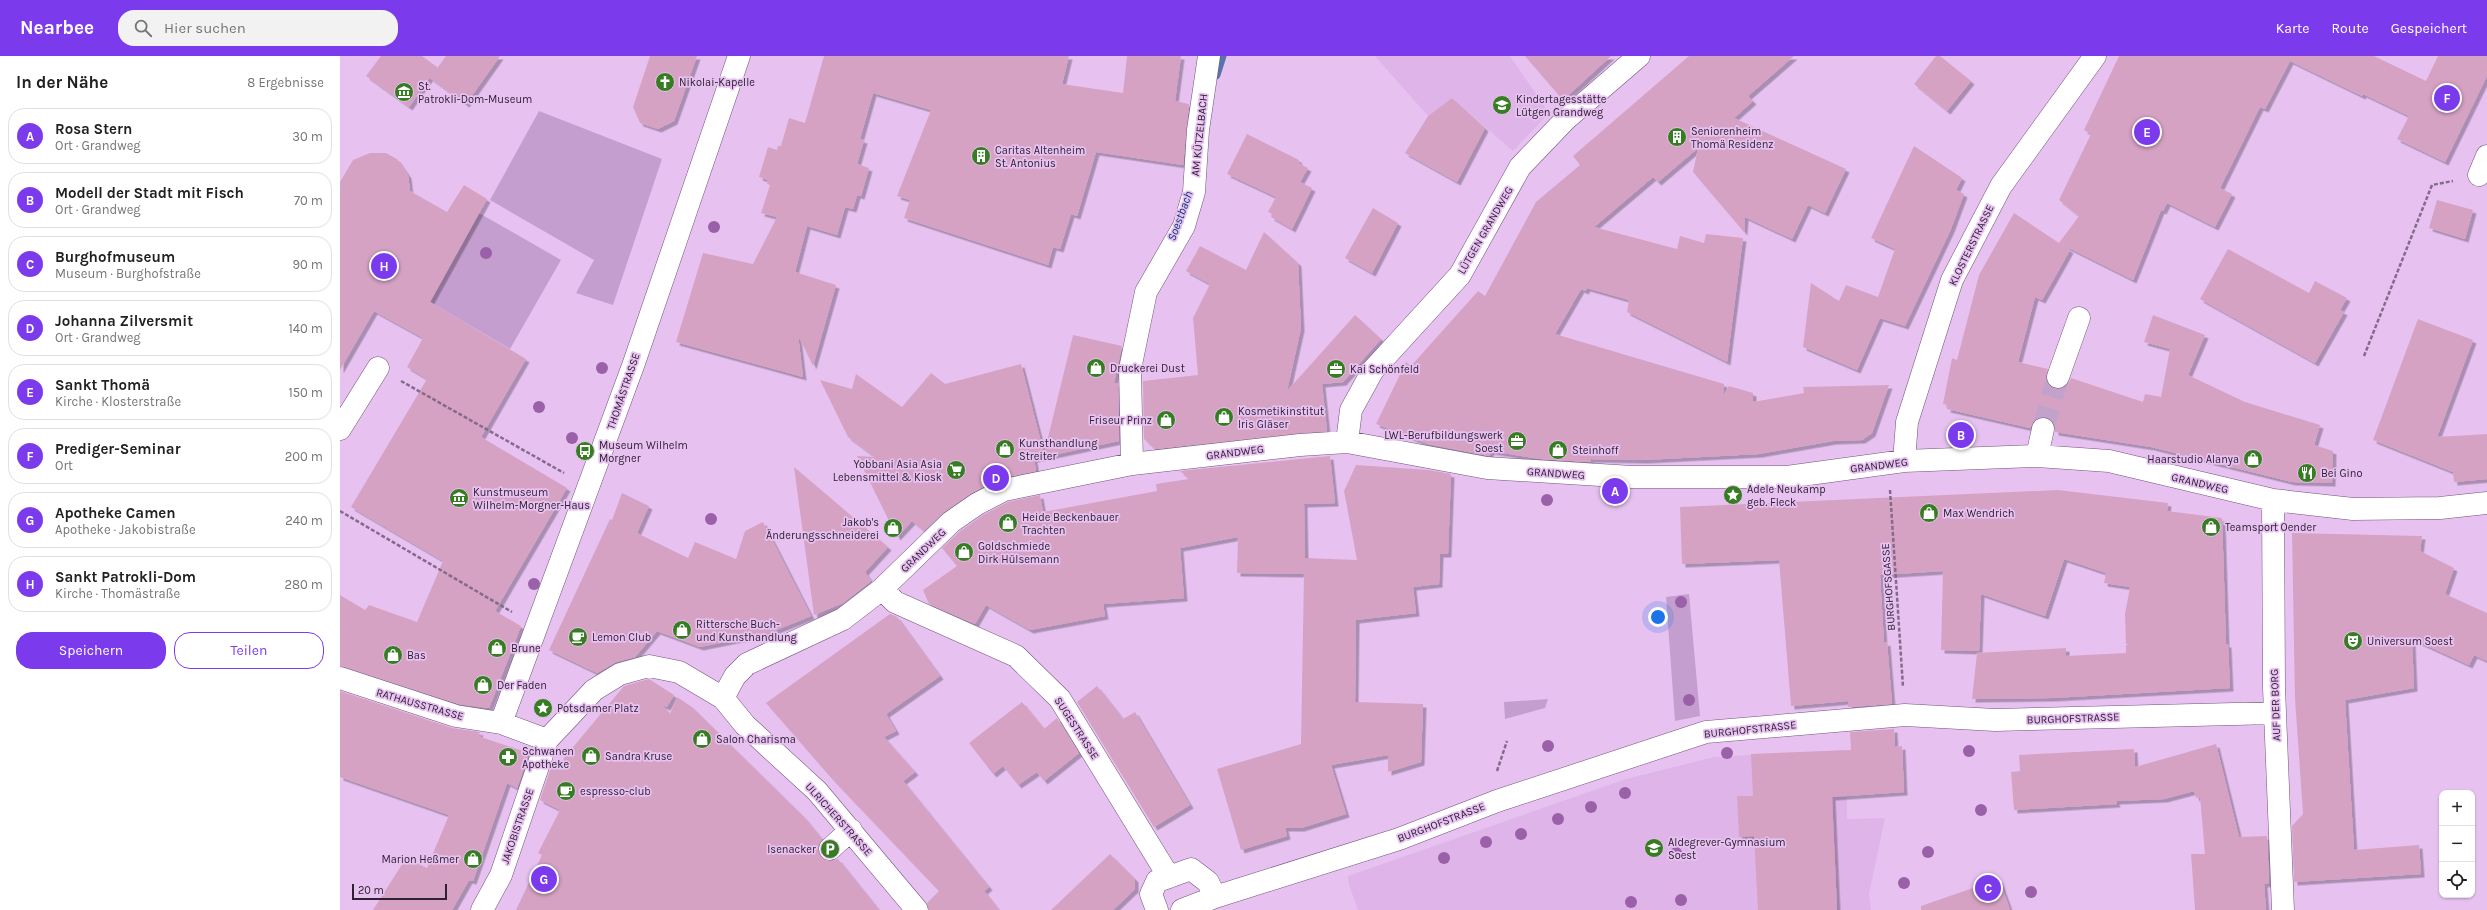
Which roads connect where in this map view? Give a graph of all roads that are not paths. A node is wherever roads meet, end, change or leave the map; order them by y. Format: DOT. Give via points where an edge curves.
graph roads {
  1 [pos="739,56"];
  2 [pos="1209,56"];
  3 [pos="1639,56"];
  4 [pos="2095,56"];
  5 [pos="2079,318"];
  6 [pos="378,368"];
  7 [pos="2058,377"];
  8 [pos="340,429"];
  9 [pos="2043,429"];
  10 [pos="1347,442"];
  11 [pos="2037,456"];
  12 [pos="1904,461"];
  13 [pos="1132,464"];
  14 [pos="2273,500"];
  15 [pos="2487,503"];
  16 [pos="882,590"];
  17 [pos="340,678"];
  18 [pos="723,698"];
  19 [pos="2275,713"];
  20 [pos="501,724"];
  21 [pos="547,740"];
  22 [pos="851,830"];
  23 [pos="830,849"];
  24 [pos="1169,877"];
  25 [pos="1215,897"];
  26 [pos="482,910"];
  27 [pos="917,910"];
  28 [pos="1157,910"];
  29 [pos="1182,910"];
  30 [pos="2283,910"];
  1 -- 20 [label="street, THOMÄSTRASSE" via="589,487"];
  2 -- 13 [label="street, AM KÜTZELBACH" via="1198,130 1194,192 1184,226 1146,292 1130,370"];
  3 -- 10 [label="street, LÜTGEN GRANDWEG" via="1566,119 1520,167 1460,274 1373,370 1351,410"];
  4 -- 12 [label="street, KLOSTERSTRASSE" via="2001,186 1952,280 1907,422"];
  5 -- 7 [label="street"];
  6 -- 8 [label="street"];
  9 -- 11 [label="street"];
  10 -- 12 [label="street, GRANDWEG" via="1487,468 1591,476 1787,477"];
  10 -- 13 [label="street, GRANDWEG"];
  11 -- 12 [label="street, GRANDWEG"];
  11 -- 14 [label="street, GRANDWEG" via="2109,461"];
  13 -- 16 [label="street, GRANDWEG" via="1004,490 951,522"];
  14 -- 15 [label="street, GRANDWEG" via="2353,509 2440,508"];
  14 -- 19 [label="street, AUF DER BORG"];
  16 -- 18 [label="street, GRANDWEG" via="843,619 748,664 735,676"];
  16 -- 24 [label="street, SUGESTRASSE" via="895,602 1016,656 1060,699"];
  17 -- 20 [label="street, RATHAUSSTRASSE" via="456,716"];
  18 -- 21 [label="street" via="679,672 649,666 620,674 594,690"];
  18 -- 22 [label="street, ULRICHERSTRASSE" via="745,725 817,791"];
  19 -- 25 [label="street, BURGHOFSTRASSE" via="1995,720 1905,715 1706,732 1497,801 1399,839"];
  19 -- 30 [label="street, AUF DER BORG"];
  20 -- 21 [label="street"];
  21 -- 26 [label="street, JAKOBISTRASSE" via="501,875"];
  22 -- 23 [label="street"];
  22 -- 27 [label="street, ULRICHERSTRASSE"];
  24 -- 25 [label="street" via="1191,869 1208,882"];
  24 -- 28 [label="street" via="1157,881 1151,894"];
  25 -- 29 [label="street, BURGHOFSTRASSE"];
}
